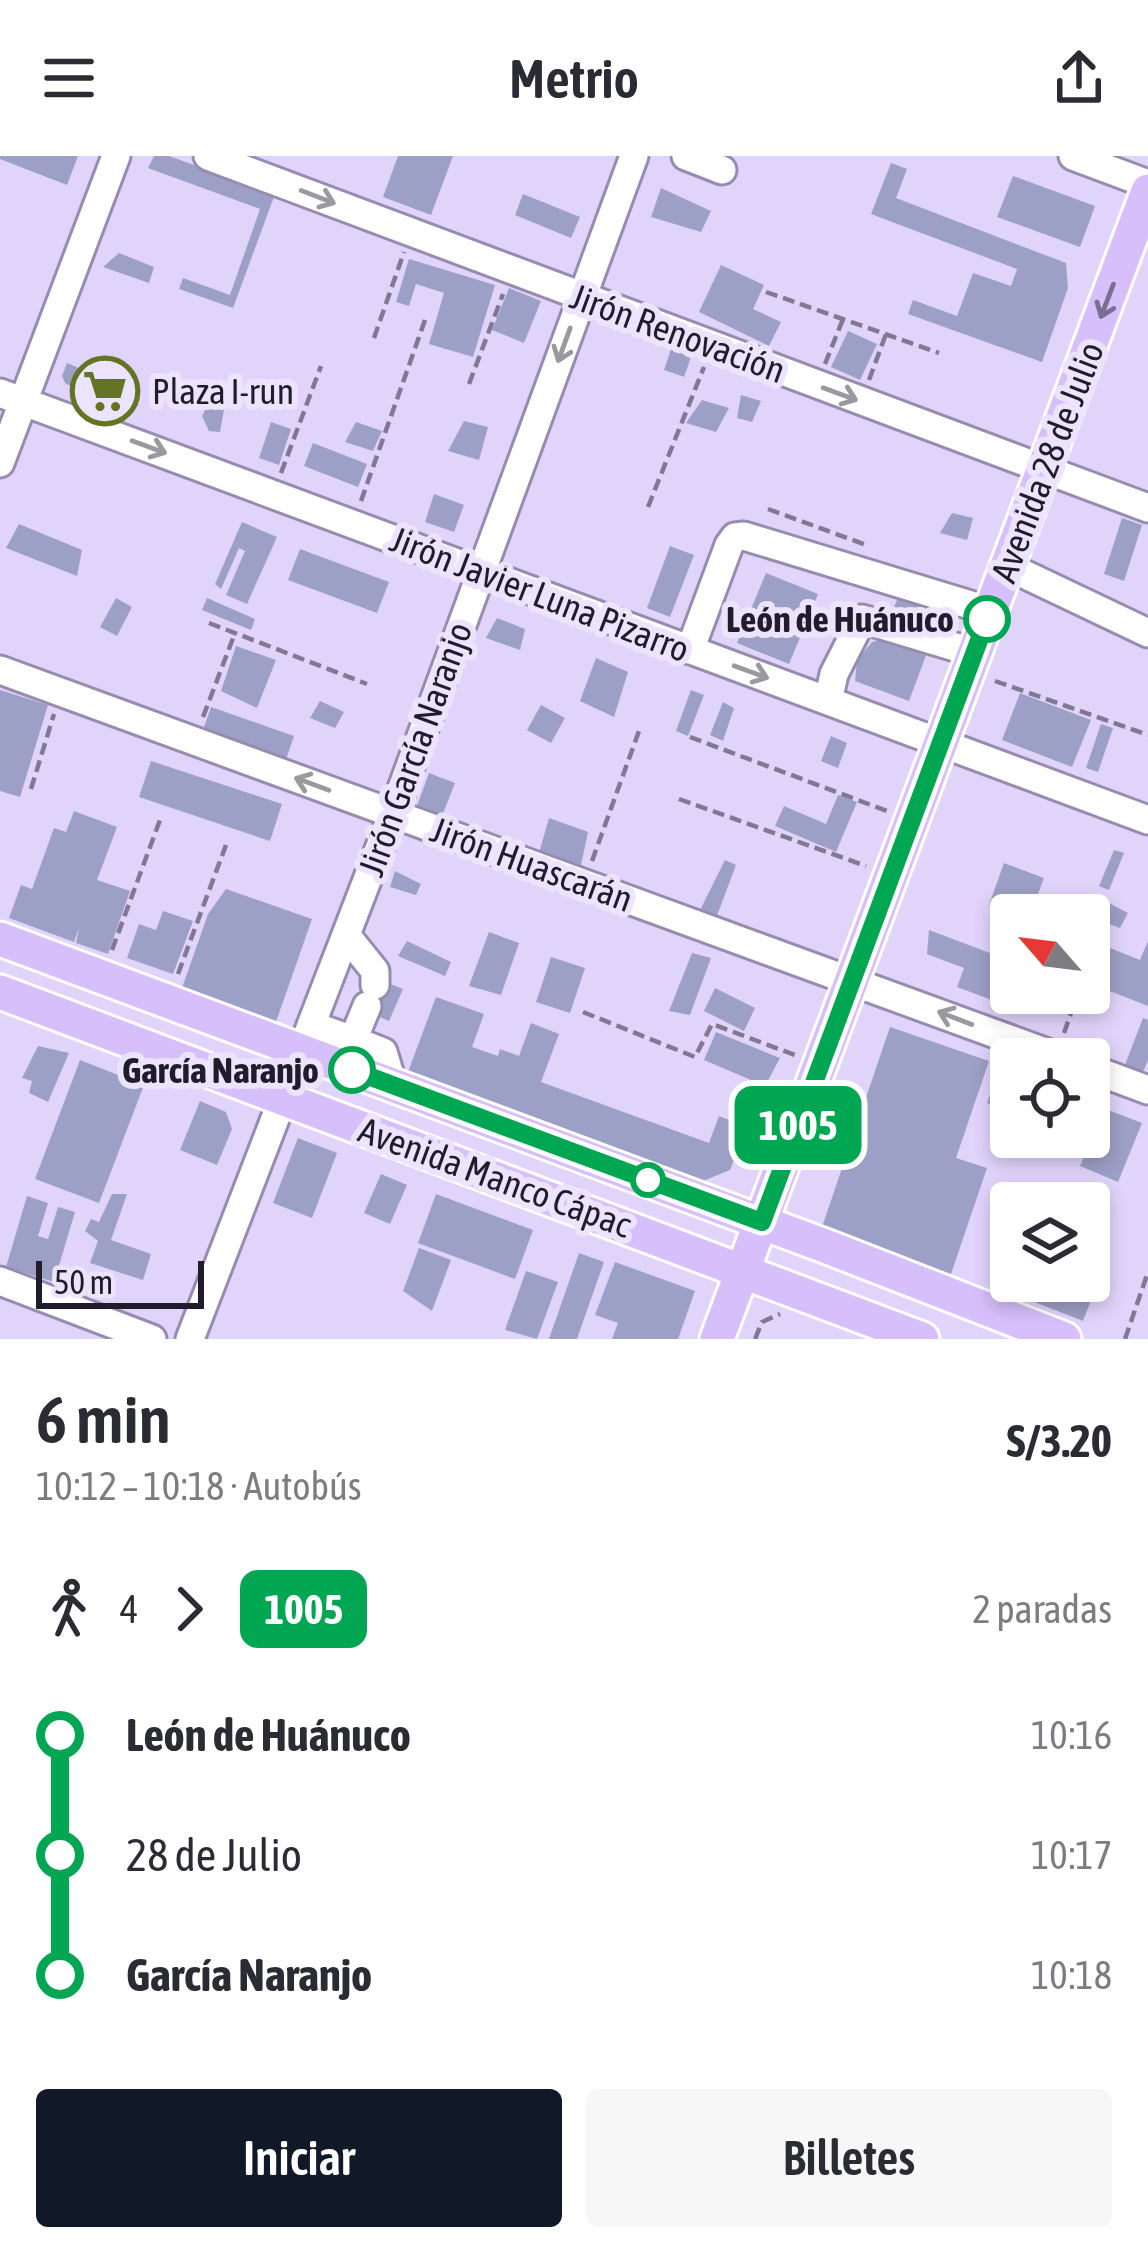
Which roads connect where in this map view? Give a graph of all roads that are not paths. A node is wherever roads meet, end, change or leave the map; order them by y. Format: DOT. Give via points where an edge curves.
graph roads {
  1 [pos="116,156"];
  2 [pos="208,156"];
  3 [pos="634,156"];
  4 [pos="686,156"];
  5 [pos="1073,156"];
  6 [pos="722,170"];
  7 [pos="1148,188"];
  8 [pos="582,298"];
  9 [pos="12,397"];
  10 [pos="0,463"];
  11 [pos="1044,470"];
  12 [pos="1148,508"];
  13 [pos="1007,566"];
  14 [pos="481,571"];
  15 [pos="990,611"];
  16 [pos="1148,633"];
  17 [pos="690,650"];
  18 [pos="971,663"];
  19 [pos="0,670"];
  20 [pos="827,701"];
  21 [pos="941,743"];
  22 [pos="392,814"];
  23 [pos="1148,820"];
  24 [pos="346,935"];
  25 [pos="0,939"];
  26 [pos="853,980"];
  27 [pos="0,992"];
  28 [pos="1009,1038"];
  29 [pos="323,1044"];
  30 [pos="1110,1076"];
  31 [pos="1148,1090"];
  32 [pos="283,1097"];
  33 [pos="762,1222"];
  34 [pos="742,1270"];
  35 [pos="0,1281"];
  36 [pos="152,1339"];
  37 [pos="190,1339"];
  38 [pos="717,1339"];
  39 [pos="922,1339"];
  40 [pos="1064,1339"];
  1 -- 9 [label="street"];
  2 -- 8 [label="street, Jirón Renovación, one-way"];
  3 -- 8 [label="street, Jirón García Naranjo"];
  4 -- 6 [label="street"];
  5 -- 7 [label="street"];
  7 -- 11 [label="main road, Avenida 28 de Julio, one-way"];
  8 -- 11 [label="street, Jirón Renovación, one-way"];
  8 -- 14 [label="street, Jirón García Naranjo, one-way"];
  9 -- 10 [label="street"];
  9 -- 14 [label="street, Jirón Javier Luna Pizarro, one-way"];
  11 -- 12 [label="street, Jirón Renovación"];
  11 -- 13 [label="main road, Avenida 28 de Julio"];
  13 -- 15 [label="main road, Avenida 28 de Julio"];
  13 -- 16 [label="street"];
  14 -- 17 [label="street, Jirón Javier Luna Pizarro"];
  14 -- 22 [label="street, Jirón García Naranjo"];
  15 -- 17 [label="street" via="735,537"];
  15 -- 18 [label="main road, Avenida 28 de Julio"];
  17 -- 20 [label="street, Jirón Javier Luna Pizarro, one-way"];
  18 -- 20 [label="street" via="862,619"];
  18 -- 21 [label="main road, Avenida 28 de Julio"];
  22 -- 19 [label="street, Jirón Huascarán, one-way"];
  20 -- 21 [label="street, Jirón Javier Luna Pizarro"];
  21 -- 23 [label="street, Jirón Javier Luna Pizarro"];
  21 -- 26 [label="main road, Avenida 28 de Julio"];
  22 -- 24 [label="street, Jirón García Naranjo"];
  22 -- 26 [label="street, Jirón Huascarán"];
  24 -- 29 [label="street, Jirón García Naranjo"];
  24 -- 29 [label="street" via="375,971 371,996"];
  25 -- 29 [label="main road, Avenida Manco Cápac" via="167,1001"];
  28 -- 26 [label="street, Jirón Huascarán, one-way"];
  26 -- 33 [label="main road, Avenida 28 de Julio"];
  27 -- 32 [label="main road, Avenida Manco Cápac"];
  29 -- 32 [label="street, Jirón García Naranjo"];
  29 -- 33 [label="main road, Avenida Manco Cápac" via="393,1085"];
  30 -- 31 [label="street"];
  32 -- 34 [label="main road, Avenida Manco Cápac"];
  32 -- 37 [label="street, Jirón García Naranjo"];
  33 -- 34 [label="main road, Avenida 28 de Julio"];
  33 -- 40 [label="main road, Avenida Manco Cápac"];
  34 -- 38 [label="main road, Avenida 28 de Julio"];
  34 -- 39 [label="main road, Avenida Manco Cápac"];
  35 -- 36 [label="street"];
}
